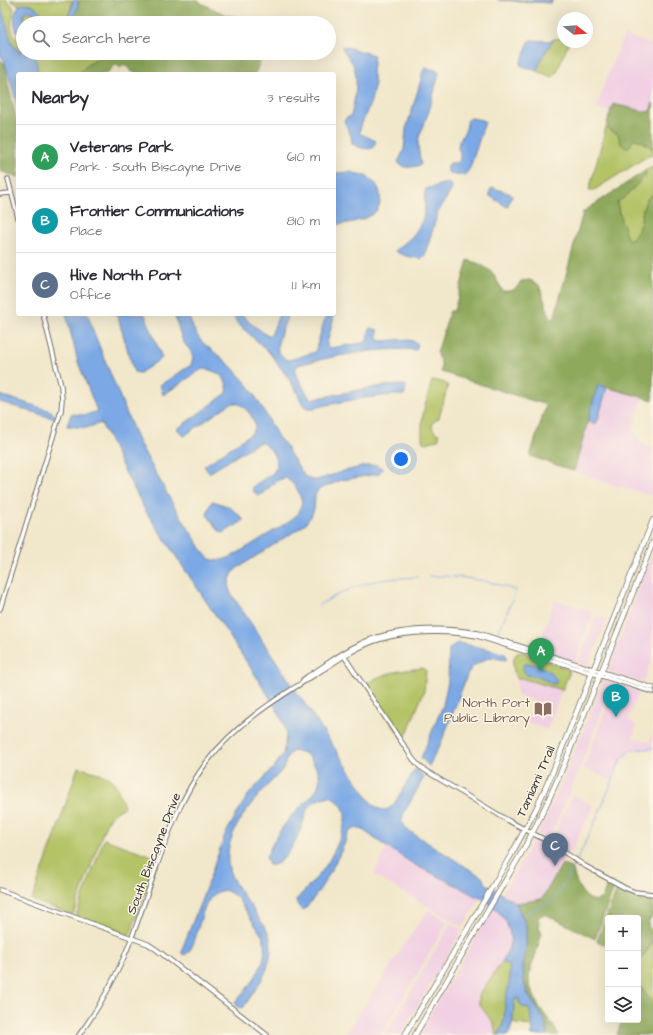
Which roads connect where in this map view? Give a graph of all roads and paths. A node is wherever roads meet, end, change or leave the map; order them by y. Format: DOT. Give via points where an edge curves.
graph roads {
  1 [pos="8,179"];
  2 [pos="12,193"];
  3 [pos="0,194"];
  4 [pos="16,210"];
  5 [pos="44,316"];
  6 [pos="653,520"];
  7 [pos="653,542"];
  8 [pos="0,609"];
  9 [pos="344,656"];
  10 [pos="593,672"];
  11 [pos="601,674"];
  12 [pos="296,686"];
  13 [pos="653,688"];
  14 [pos="653,692"];
  15 [pos="526,829"];
  16 [pos="533,834"];
  17 [pos="0,890"];
  18 [pos="653,894"];
  19 [pos="131,937"];
  20 [pos="79,1035"];
  21 [pos="267,1035"];
  22 [pos="405,1035"];
  23 [pos="415,1035"];
  1 -- 2 [label="street"];
  2 -- 3 [label="street"];
  2 -- 4 [label="street"];
  5 -- 8 [label="street" via="61,386 61,411"];
  6 -- 10 [label="main road, Tamiami Trail"];
  7 -- 11 [label="main road, Tamiami Trail"];
  9 -- 10 [label="street, South Biscayne Drive" via="381,639 452,632 477,636"];
  9 -- 12 [label="street, South Biscayne Drive"];
  9 -- 15 [label="street" via="419,766"];
  10 -- 11 [label="street, South Biscayne Drive"];
  10 -- 12 [label="street, South Biscayne Drive" via="478,634 426,630 393,633 364,642 351,648"];
  10 -- 15 [label="main road, Tamiami Trail" via="553,771"];
  11 -- 13 [label="street, South Biscayne Drive"];
  11 -- 14 [label="street, South Biscayne Drive"];
  11 -- 16 [label="main road, Tamiami Trail"];
  12 -- 19 [label="street, South Biscayne Drive" via="244,723 224,742 191,786 173,821"];
  15 -- 16 [label="street"];
  15 -- 22 [label="main road, Tamiami Trail"];
  16 -- 18 [label="street" via="625,888"];
  16 -- 23 [label="main road, Tamiami Trail"];
  17 -- 19 [label="street"];
  19 -- 20 [label="street, South Biscayne Drive" via="111,983"];
  19 -- 21 [label="street" via="158,950"];
}
